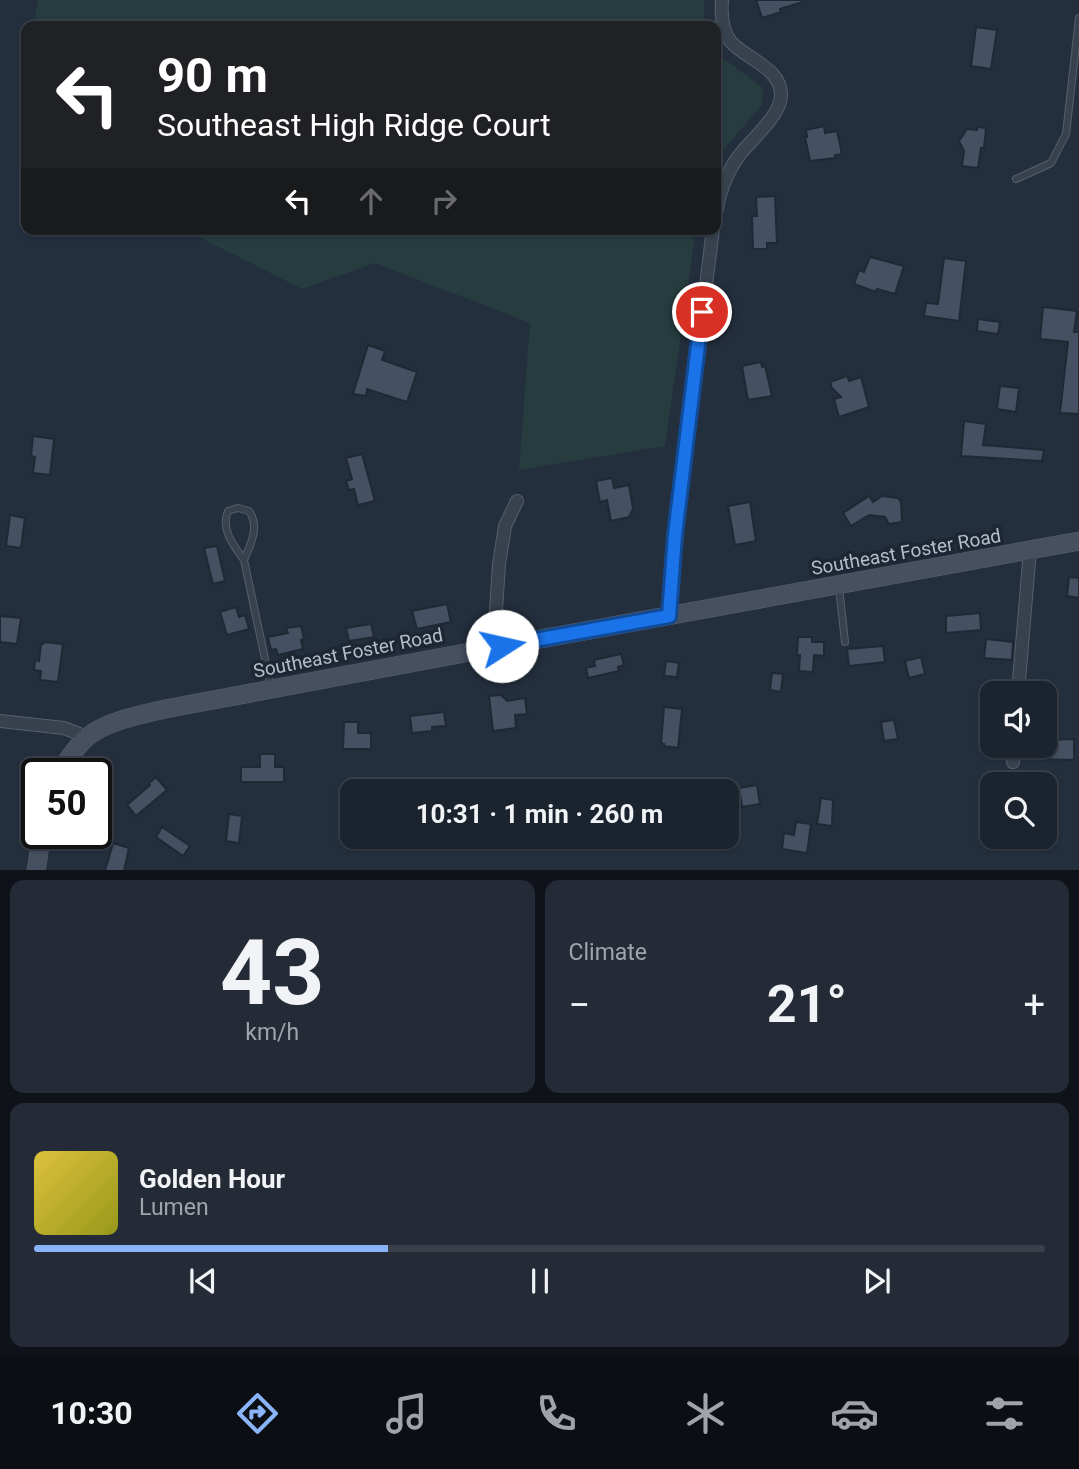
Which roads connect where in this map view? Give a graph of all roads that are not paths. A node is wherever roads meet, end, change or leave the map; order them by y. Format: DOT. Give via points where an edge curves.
graph roads {
  1 [pos="722,0"];
  2 [pos="1079,18"];
  3 [pos="1016,179"];
  4 [pos="721,195"];
  5 [pos="712,235"];
  6 [pos="517,502"];
  7 [pos="1079,541"];
  8 [pos="1030,550"];
  9 [pos="244,560"];
  10 [pos="839,585"];
  11 [pos="669,616"];
  12 [pos="845,642"];
  13 [pos="502,646"];
  14 [pos="1019,681"];
  15 [pos="271,689"];
  16 [pos="0,721"];
  17 [pos="87,737"];
  18 [pos="69,758"];
  19 [pos="1013,758"];
  20 [pos="1013,762"];
  21 [pos="39,849"];
  22 [pos="36,870"];
  1 -- 4 [label="street" via="722,19 730,41 770,71 781,95 779,107 737,158"];
  2 -- 3 [label="lane" via="1066,134 1051,163"];
  5 -- 11 [label="street"];
  6 -- 13 [label="street" via="505,526 499,564 496,610"];
  7 -- 8 [label="main road, Southeast Foster Road"];
  8 -- 10 [label="main road, Southeast Foster Road"];
  8 -- 14 [label="street"];
  9 -- 9 [label="lane" via="226,528 228,511 238,508 249,511 254,519 254,535"];
  9 -- 15 [label="lane"];
  10 -- 11 [label="main road, Southeast Foster Road"];
  10 -- 12 [label="lane"];
  11 -- 13 [label="main road, Southeast Foster Road"];
  13 -- 15 [label="main road, Southeast Foster Road"];
  15 -- 17 [label="main road, Southeast Foster Road" via="127,718"];
  16 -- 17 [label="street" via="64,728"];
  17 -- 18 [label="main road, Southeast Foster Road"];
  19 -- 20 [label="street"];
  21 -- 22 [label="main road"];
}
